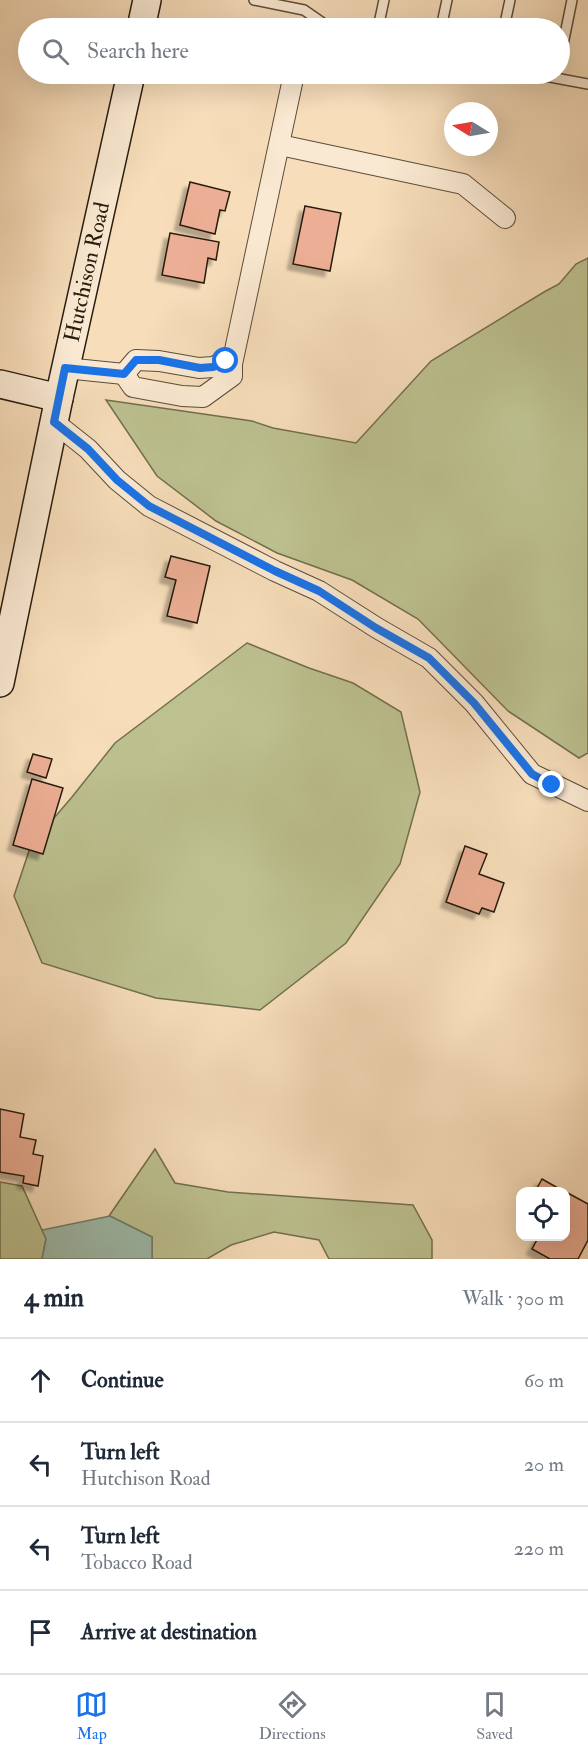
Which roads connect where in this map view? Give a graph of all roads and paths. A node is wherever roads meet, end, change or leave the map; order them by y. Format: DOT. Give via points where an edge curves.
graph roads {
  1 [pos="147,0"];
  2 [pos="254,0"];
  3 [pos="384,0"];
  4 [pos="447,0"];
  5 [pos="510,0"];
  6 [pos="572,0"];
  7 [pos="303,5"];
  8 [pos="143,18"];
  9 [pos="318,18"];
  10 [pos="380,18"];
  11 [pos="443,18"];
  12 [pos="506,18"];
  13 [pos="568,18"];
  14 [pos="570,80"];
  15 [pos="128,84"];
  16 [pos="292,84"];
  17 [pos="588,84"];
  18 [pos="280,146"];
  19 [pos="505,218"];
  20 [pos="159,360"];
  21 [pos="232,363"];
  22 [pos="65,368"];
  23 [pos="124,374"];
  24 [pos="0,384"];
  25 [pos="156,391"];
  26 [pos="56,410"];
  27 [pos="0,683"];
  28 [pos="588,801"];
  1 -- 8 [label="street"];
  2 -- 7 [label="lane"];
  3 -- 10 [label="lane"];
  4 -- 11 [label="lane"];
  5 -- 12 [label="lane"];
  6 -- 13 [label="lane"];
  7 -- 9 [label="lane"];
  14 -- 17 [label="lane"];
  15 -- 22 [label="street, Hutchison Road"];
  16 -- 18 [label="street"];
  18 -- 19 [label="street" via="464,184"];
  18 -- 21 [label="street"];
  20 -- 21 [label="street" via="200,368"];
  20 -- 23 [label="street" via="136,360"];
  20 -- 25 [label="street"];
  21 -- 25 [label="street" via="232,376 203,397"];
  22 -- 23 [label="street"];
  22 -- 26 [label="street, Hutchison Road"];
  23 -- 25 [label="street" via="133,387"];
  24 -- 26 [label="street"];
  26 -- 27 [label="street, Hutchison Road"];
  26 -- 28 [label="street" via="117,480 149,506 319,591 429,658 474,703 532,774"];
}
